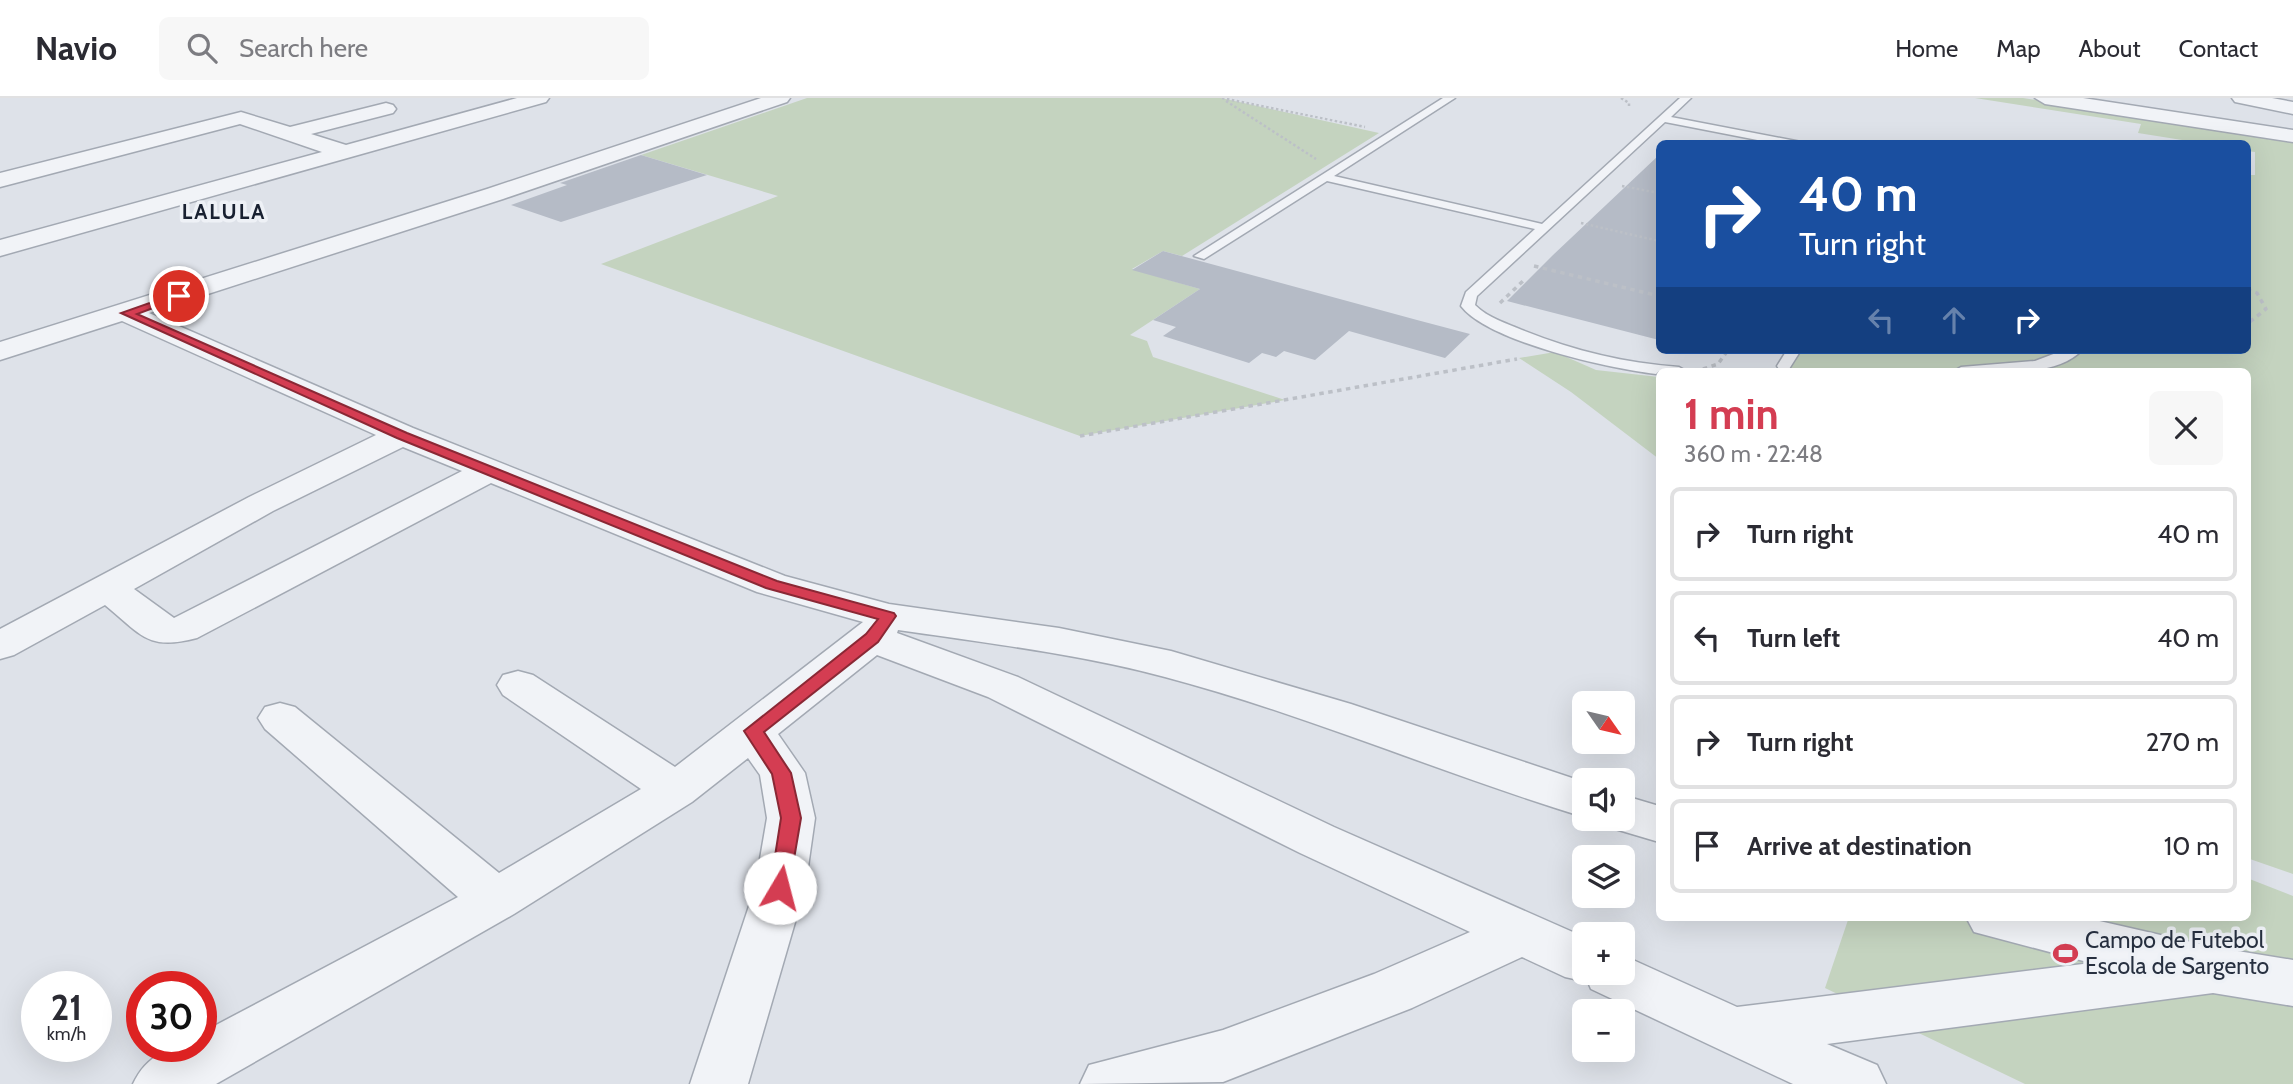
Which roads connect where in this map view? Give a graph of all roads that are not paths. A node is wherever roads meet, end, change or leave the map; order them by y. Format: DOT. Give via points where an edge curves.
graph roads {
  1 [pos="355,98"];
  2 [pos="540,98"];
  3 [pos="780,98"];
  4 [pos="1450,98"];
  5 [pos="1686,98"];
  6 [pos="2045,98"];
  7 [pos="2242,98"];
  8 [pos="2293,108"];
  9 [pos="386,109"];
  10 [pos="1663,119"];
  11 [pos="437,126"];
  12 [pos="291,133"];
  13 [pos="2293,136"];
  14 [pos="1776,140"];
  15 [pos="345,152"];
  16 [pos="1325,177"];
  17 [pos="0,180"];
  18 [pos="1545,228"];
  19 [pos="0,248"];
  20 [pos="1200,256"];
  21 [pos="127,313"];
  22 [pos="8,342"];
  23 [pos="1792,354"];
  24 [pos="2067,354"];
  25 [pos="1784,366"];
  26 [pos="1656,368"];
  27 [pos="2009,368"];
  28 [pos="402,435"];
  29 [pos="491,470"];
  30 [pos="108,588"];
  31 [pos="880,627"];
  32 [pos="0,646"];
  33 [pos="518,685"];
  34 [pos="279,718"];
  35 [pos="753,731"];
  36 [pos="676,790"];
  37 [pos="1572,796"];
  38 [pos="1635,817"];
  39 [pos="1656,823"];
  40 [pos="496,900"];
  41 [pos="2009,921"];
  42 [pos="1524,932"];
  43 [pos="1572,955"];
  44 [pos="2213,970"];
  45 [pos="2293,983"];
  46 [pos="1635,985"];
  47 [pos="1734,1032"];
  48 [pos="162,1084"];
  49 [pos="719,1084"];
  50 [pos="1109,1084"];
  51 [pos="1857,1084"];
  1 -- 9 [label="street"];
  2 -- 11 [label="street"];
  3 -- 21 [label="street"];
  4 -- 16 [label="lane"];
  5 -- 10 [label="lane"];
  6 -- 13 [label="street"];
  7 -- 8 [label="street"];
  9 -- 11 [label="street"];
  9 -- 12 [label="street"];
  10 -- 14 [label="lane"];
  10 -- 18 [label="lane"];
  11 -- 15 [label="street"];
  12 -- 15 [label="street"];
  12 -- 17 [label="street" via="248,118 232,119"];
  15 -- 19 [label="street"];
  16 -- 18 [label="lane"];
  16 -- 20 [label="lane"];
  18 -- 26 [label="lane" via="1471,295 1468,306 1473,313 1560,351 1608,365"];
  21 -- 22 [label="street"];
  21 -- 28 [label="street"];
  23 -- 25 [label="lane"];
  24 -- 27 [label="lane"];
  28 -- 29 [label="street"];
  28 -- 30 [label="street" via="261,504"];
  29 -- 30 [label="street" via="183,629 163,632"];
  29 -- 31 [label="street"];
  30 -- 32 [label="street"];
  31 -- 35 [label="street"];
  31 -- 37 [label="street" via="1059,641 1171,665 1336,715"];
  31 -- 42 [label="street" via="1317,840"];
  33 -- 36 [label="street"];
  34 -- 40 [label="street"];
  35 -- 36 [label="street"];
  35 -- 49 [label="street" via="782,773 791,818 780,888"];
  36 -- 40 [label="street"];
  38 -- 39 [label="street"];
  40 -- 48 [label="street"];
  41 -- 44 [label="street"];
  42 -- 43 [label="street"];
  42 -- 50 [label="street" via="1393,991 1223,1056"];
  44 -- 45 [label="street"];
  44 -- 47 [label="street"];
  46 -- 47 [label="street"];
  47 -- 51 [label="street"];
}
